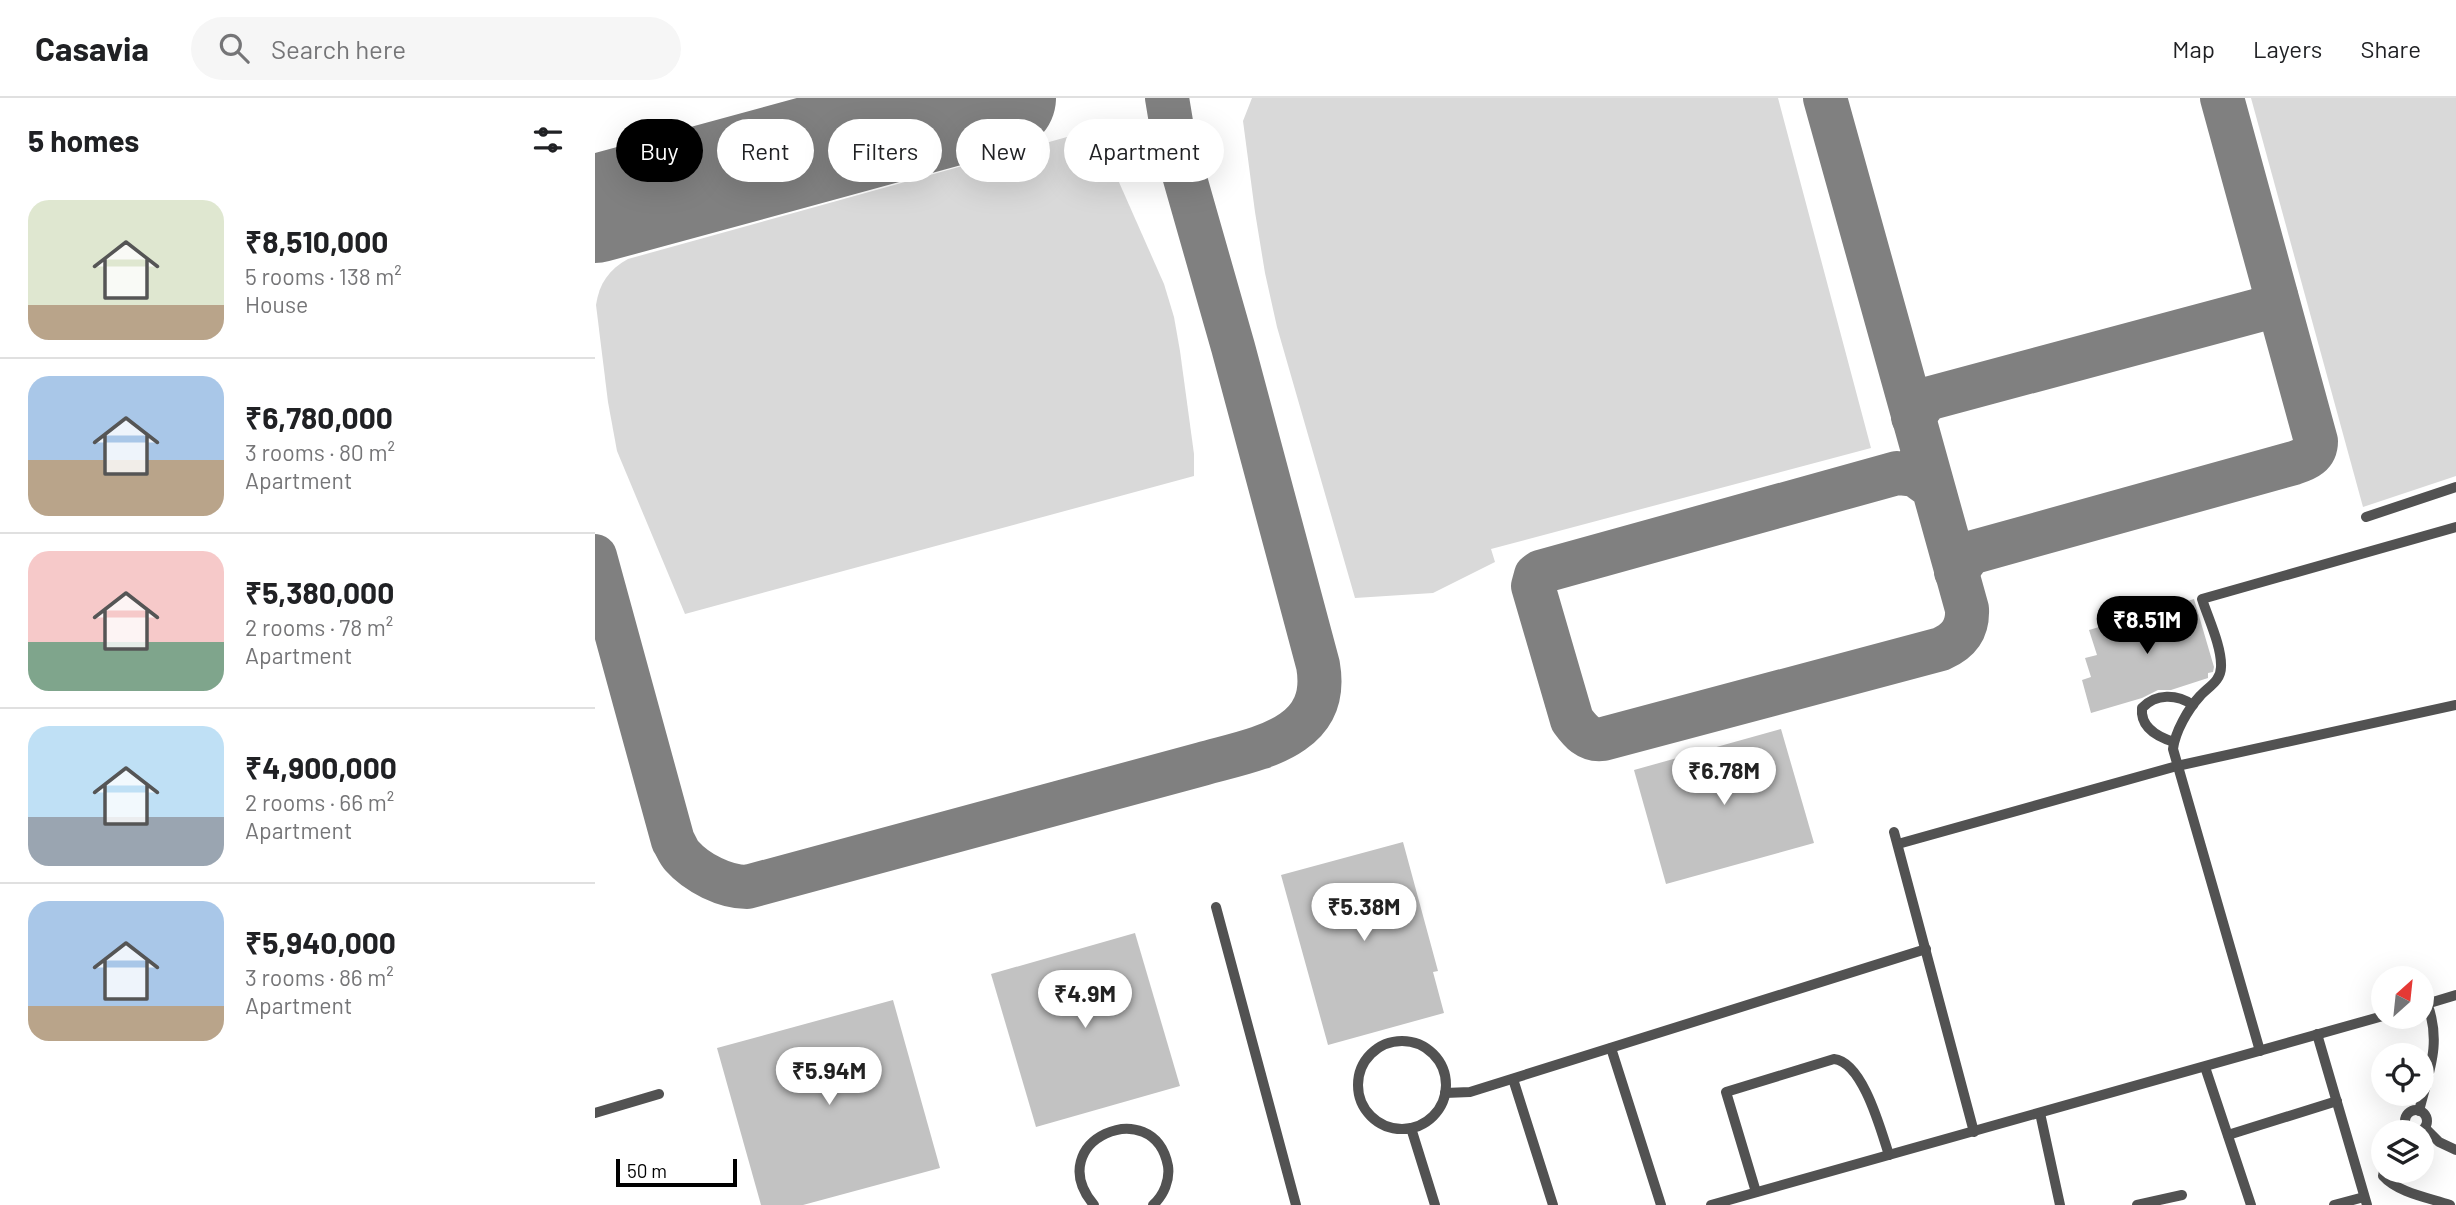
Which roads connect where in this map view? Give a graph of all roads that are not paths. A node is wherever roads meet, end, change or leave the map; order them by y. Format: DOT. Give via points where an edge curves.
graph roads {
  1 [pos="2456,487"];
  2 [pos="2366,517"];
  3 [pos="2456,527"];
  4 [pos="2193,705"];
  5 [pos="2456,705"];
  6 [pos="2174,742"];
  7 [pos="2178,766"];
  8 [pos="1894,832"];
  9 [pos="1898,844"];
  10 [pos="1216,907"];
  11 [pos="1926,949"];
  12 [pos="2456,995"];
  13 [pos="2434,1001"];
  14 [pos="2371,1019"];
  15 [pos="2434,1027"];
  16 [pos="2317,1034"];
  17 [pos="1611,1048"];
  18 [pos="2260,1051"];
  19 [pos="2205,1067"];
  20 [pos="1513,1079"];
  21 [pos="1445,1093"];
  22 [pos="659,1094"];
  23 [pos="2337,1101"];
  24 [pos="2420,1111"];
  25 [pos="595,1113"];
  26 [pos="2040,1113"];
  27 [pos="2405,1120"];
  28 [pos="2427,1120"];
  29 [pos="1411,1128"];
  30 [pos="1974,1132"];
  31 [pos="2228,1135"];
  32 [pos="2434,1137"];
  33 [pos="2456,1150"];
  34 [pos="1889,1155"];
  35 [pos="2391,1183"];
  36 [pos="1756,1192"];
  37 [pos="2182,1195"];
  38 [pos="2366,1201"];
  39 [pos="1094,1205"];
  40 [pos="1153,1205"];
  41 [pos="1296,1205"];
  42 [pos="1435,1205"];
  43 [pos="1553,1205"];
  44 [pos="1661,1205"];
  45 [pos="1711,1205"];
  46 [pos="2060,1205"];
  47 [pos="2137,1205"];
  48 [pos="2251,1205"];
  49 [pos="2334,1205"];
  50 [pos="2450,1205"];
  1 -- 2 [label="lane"];
  3 -- 4 [label="lane" via="2202,598 2222,670"];
  4 -- 6 [label="lane"];
  4 -- 6 [label="lane" via="2174,696 2142,708 2141,716 2152,732"];
  5 -- 7 [label="lane"];
  6 -- 7 [label="lane"];
  7 -- 9 [label="lane"];
  7 -- 18 [label="lane"];
  8 -- 9 [label="lane"];
  9 -- 11 [label="lane"];
  10 -- 41 [label="lane"];
  11 -- 17 [label="lane"];
  11 -- 30 [label="lane"];
  12 -- 13 [label="lane"];
  14 -- 16 [label="lane"];
  15 -- 24 [label="lane"];
  16 -- 18 [label="lane"];
  16 -- 23 [label="lane"];
  17 -- 20 [label="lane"];
  17 -- 44 [label="lane"];
  18 -- 19 [label="lane"];
  19 -- 26 [label="lane"];
  19 -- 31 [label="lane"];
  20 -- 21 [label="lane" via="1470,1093"];
  20 -- 43 [label="lane"];
  21 -- 29 [label="lane" via="1437,1113"];
  21 -- 29 [label="lane" via="1444,1070 1425,1047 1395,1041 1370,1054 1358,1079 1363,1106 1383,1125"];
  22 -- 25 [label="lane"];
  23 -- 31 [label="lane"];
  23 -- 38 [label="lane"];
  24 -- 27 [label="lane" via="2409,1113"];
  24 -- 28 [label="lane"];
  26 -- 30 [label="lane"];
  26 -- 46 [label="lane"];
  29 -- 42 [label="lane"];
  30 -- 34 [label="lane"];
  31 -- 48 [label="lane"];
  32 -- 33 [label="lane"];
  34 -- 36 [label="lane"];
  34 -- 36 [label="lane" via="1863,1086 1849,1065 1835,1059 1726,1092"];
  35 -- 50 [label="lane"];
  36 -- 45 [label="lane"];
  37 -- 47 [label="lane"];
  38 -- 49 [label="lane"];
  39 -- 40 [label="lane" via="1080,1180 1084,1152 1104,1132 1118,1128 1147,1134 1166,1157 1166,1187"];
}
